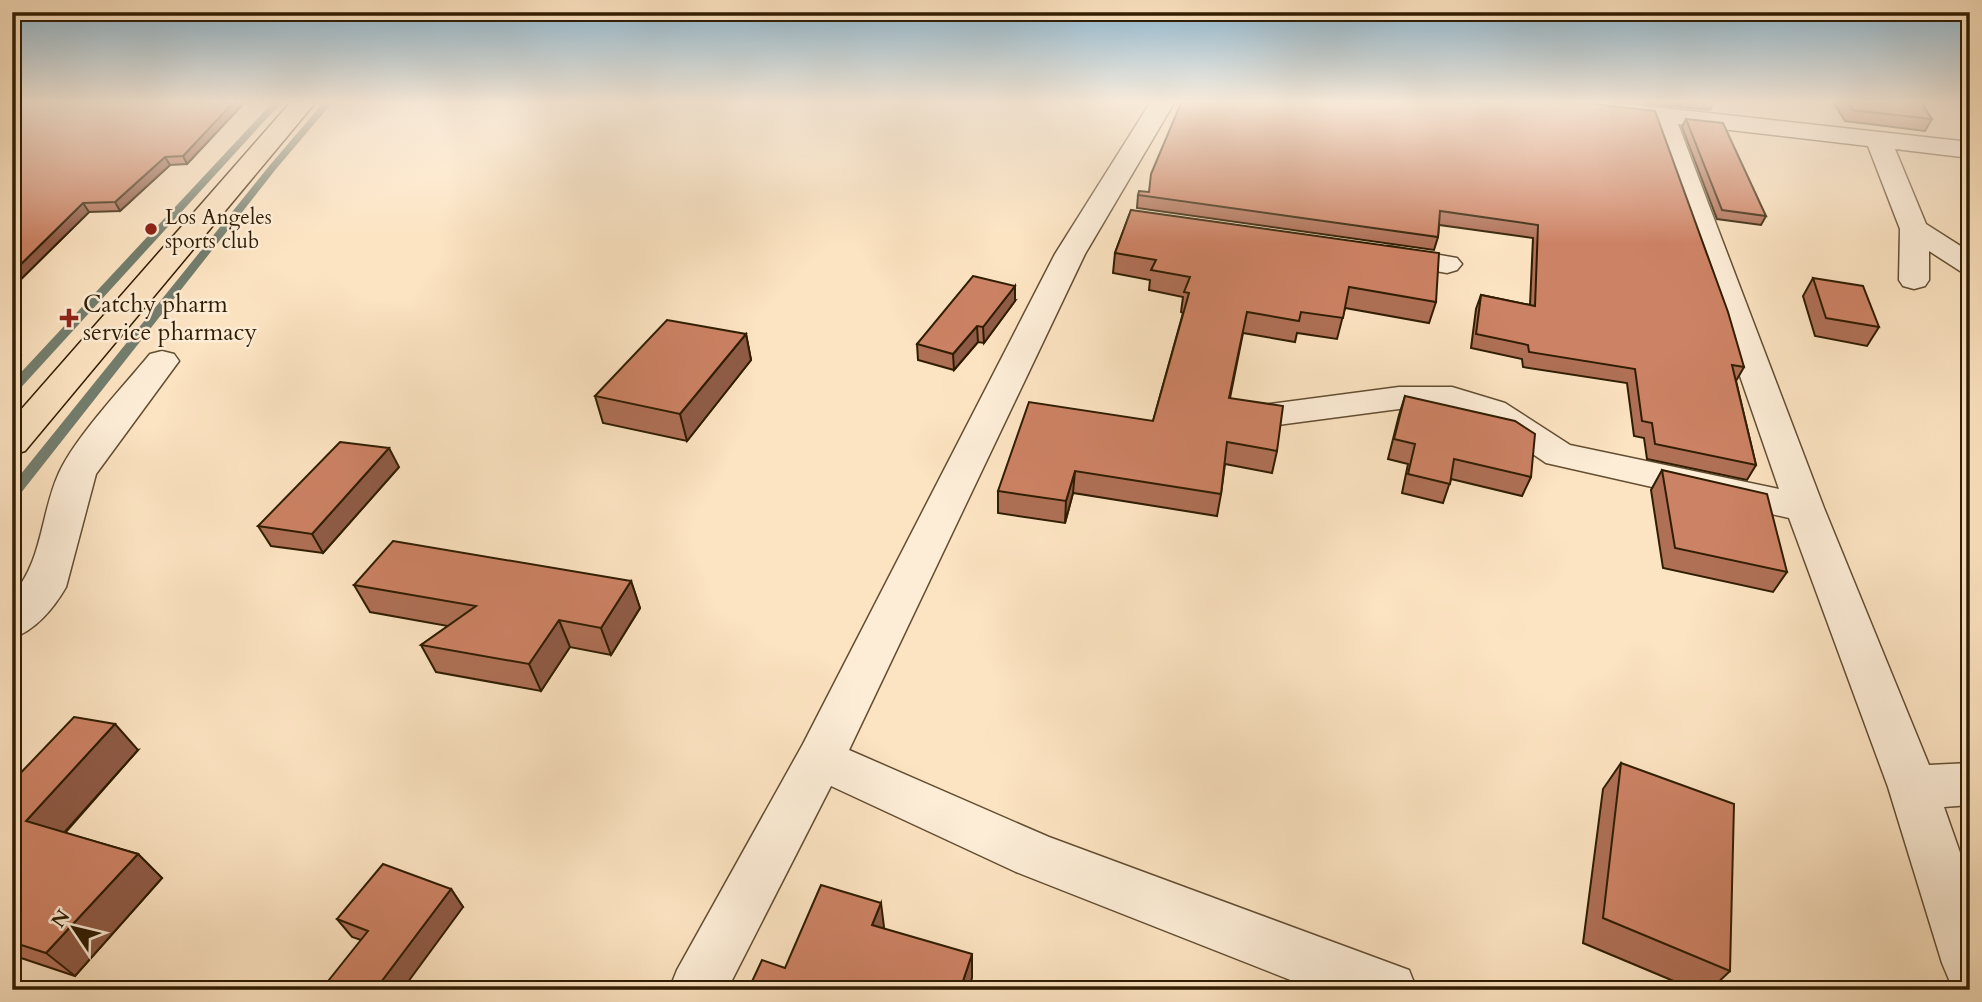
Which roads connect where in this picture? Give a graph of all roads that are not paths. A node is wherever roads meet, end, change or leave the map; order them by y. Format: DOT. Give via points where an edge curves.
graph roads {
  1 [pos="263,150"];
  2 [pos="1139,150"];
  3 [pos="1675,150"];
  4 [pos="1883,150"];
  5 [pos="1914,229"];
  6 [pos="1364,252"];
  7 [pos="1447,264"];
  8 [pos="1970,265"];
  9 [pos="1914,280"];
  10 [pos="162,361"];
  11 [pos="1270,415"];
  12 [pos="12,443"];
  13 [pos="1805,508"];
  14 [pos="12,622"];
  15 [pos="820,759"];
  16 [pos="1970,784"];
  17 [pos="1913,787"];
  18 [pos="1970,962"];
  19 [pos="697,990"];
  20 [pos="1390,990"];
  1 -- 12 [label="main road"];
  2 -- 15 [label="street" via="1108,215 1070,254"];
  3 -- 13 [label="street"];
  4 -- 5 [label="street"];
  5 -- 8 [label="street"];
  5 -- 9 [label="street"];
  6 -- 7 [label="street"];
  10 -- 14 [label="street" via="77,474 45,587"];
  11 -- 13 [label="street" via="1399,398 1452,398 1493,411 1559,455"];
  13 -- 17 [label="street"];
  15 -- 19 [label="street"];
  15 -- 20 [label="street" via="1034,855"];
  16 -- 17 [label="street"];
  17 -- 18 [label="street"];
}
